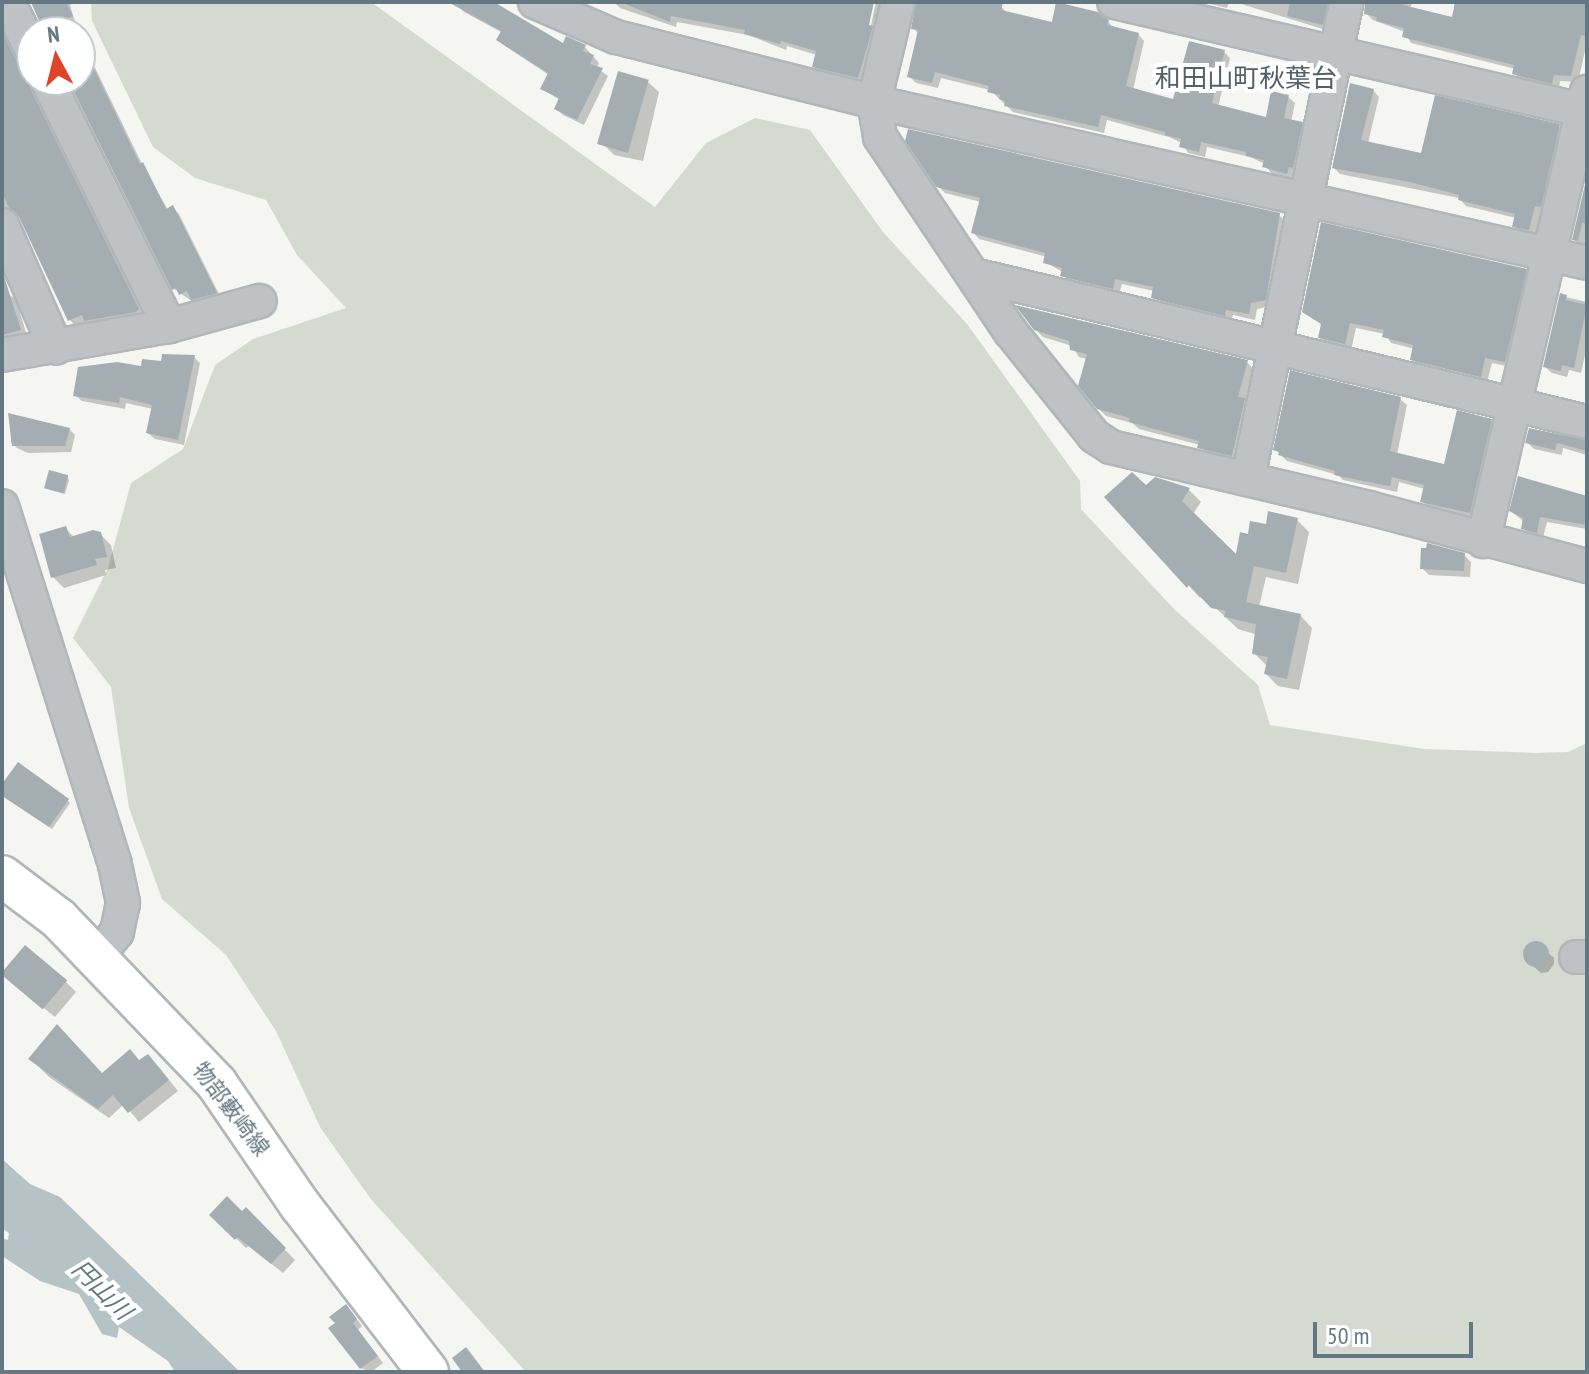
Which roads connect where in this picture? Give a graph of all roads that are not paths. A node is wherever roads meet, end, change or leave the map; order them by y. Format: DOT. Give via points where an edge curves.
graph roads {
  1 [pos="535,2"];
  2 [pos="898,2"];
  3 [pos="1114,2"];
  4 [pos="1347,2"];
  5 [pos="1336,53"];
  6 [pos="55,96"];
  7 [pos="874,102"];
  8 [pos="1586,104"];
  9 [pos="1304,198"];
  10 [pos="2,225"];
  11 [pos="1549,255"];
  12 [pos="1587,263"];
  13 [pos="974,275"];
  14 [pos="260,301"];
  15 [pos="169,326"];
  16 [pos="56,348"];
  17 [pos="1277,349"];
  18 [pos="2,355"];
  19 [pos="1515,405"];
  20 [pos="1587,422"];
  21 [pos="1248,478"];
  22 [pos="2,506"];
  23 [pos="1483,541"];
  24 [pos="1587,566"];
  25 [pos="2,876"];
  26 [pos="96,958"];
  27 [pos="428,1372"];
  1 -- 7 [label="street" via="616,37"];
  2 -- 7 [label="street"];
  3 -- 5 [label="street"];
  4 -- 5 [label="street"];
  5 -- 8 [label="street"];
  5 -- 9 [label="street"];
  6 -- 15 [label="street"];
  7 -- 9 [label="street" via="1218,183"];
  7 -- 13 [label="street" via="880,137"];
  8 -- 11 [label="street"];
  9 -- 11 [label="street"];
  9 -- 17 [label="street"];
  10 -- 16 [label="street"];
  11 -- 12 [label="street"];
  11 -- 19 [label="street"];
  13 -- 17 [label="street"];
  13 -- 21 [label="street" via="1010,331 1094,436 1111,447"];
  14 -- 15 [label="street"];
  15 -- 16 [label="street"];
  16 -- 18 [label="street"];
  17 -- 19 [label="street"];
  17 -- 21 [label="street"];
  19 -- 20 [label="street"];
  19 -- 23 [label="street"];
  21 -- 23 [label="street"];
  22 -- 26 [label="street" via="123,903 117,932"];
  23 -- 24 [label="street"];
  25 -- 26 [label="main road, 物部藪崎線" via="59,919"];
  26 -- 27 [label="main road, 物部藪崎線" via="217,1084 300,1205"];
}
